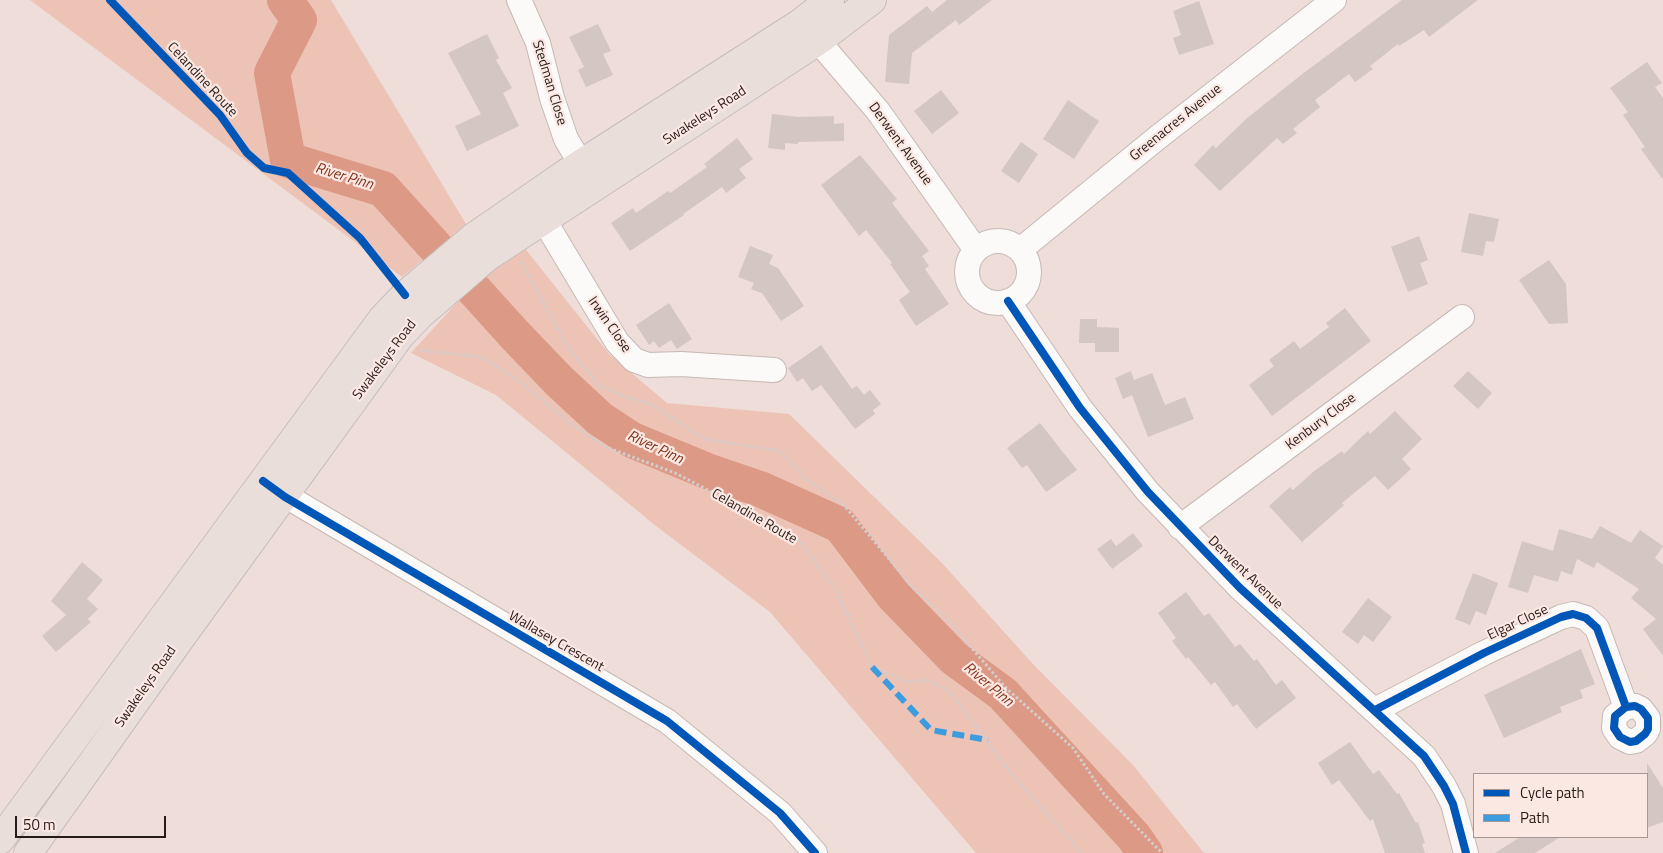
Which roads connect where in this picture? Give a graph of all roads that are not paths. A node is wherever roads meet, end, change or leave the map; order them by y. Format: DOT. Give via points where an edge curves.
graph roads {
  1 [pos="520,0"];
  2 [pos="830,0"];
  3 [pos="872,0"];
  4 [pos="1334,0"];
  5 [pos="818,41"];
  6 [pos="591,158"];
  7 [pos="615,175"];
  8 [pos="544,220"];
  9 [pos="490,245"];
  10 [pos="976,250"];
  11 [pos="1020,250"];
  12 [pos="415,297"];
  13 [pos="1008,302"];
  14 [pos="1462,317"];
  15 [pos="774,370"];
  16 [pos="263,482"];
  17 [pos="285,497"];
  18 [pos="1180,527"];
  19 [pos="1626,707"];
  20 [pos="1375,710"];
  21 [pos="0,840"];
  22 [pos="28,853"];
  23 [pos="814,853"];
  24 [pos="1466,853"];
  1 -- 6 [label="street, Stedman Close" via="538,42 566,139"];
  2 -- 6 [label="main road, Swakeleys Road" via="799,24"];
  3 -- 5 [label="main road, Swakeleys Road"];
  4 -- 11 [label="street, Greenacres Avenue" via="1164,132"];
  5 -- 7 [label="main road, Swakeleys Road"];
  5 -- 10 [label="street, Derwent Avenue" via="878,111"];
  6 -- 7 [label="main road"];
  6 -- 9 [label="main road, Swakeleys Road"];
  7 -- 8 [label="main road, Swakeleys Road"];
  8 -- 9 [label="main road, Swakeleys Road"];
  8 -- 15 [label="street, Irwin Close" via="617,342 634,360 648,365"];
  9 -- 12 [label="main road, Swakeleys Road"];
  10 -- 11 [label="street" via="996,241 1006,242"];
  10 -- 13 [label="street" via="967,267 971,288 987,302"];
  11 -- 13 [label="street" via="1026,257 1029,278 1018,296"];
  12 -- 16 [label="main road, Swakeleys Road" via="382,319"];
  12 -- 17 [label="main road, Swakeleys Road" via="400,336"];
  13 -- 18 [label="street, Derwent Avenue" via="1080,408"];
  14 -- 18 [label="street, Kenbury Close"];
  16 -- 17 [label="street, Wallasey Crescent"];
  16 -- 21 [label="main road, Swakeleys Road"];
  17 -- 22 [label="main road, Swakeleys Road" via="180,638"];
  17 -- 23 [label="street, Wallasey Crescent" via="667,721 780,813"];
  18 -- 20 [label="street, Derwent Avenue" via="1240,588"];
  19 -- 20 [label="street, Elgar Close" via="1597,628 1586,618 1573,614 1506,643"];
  20 -- 24 [label="street, Derwent Avenue" via="1412,743 1440,779 1460,822"];
}
